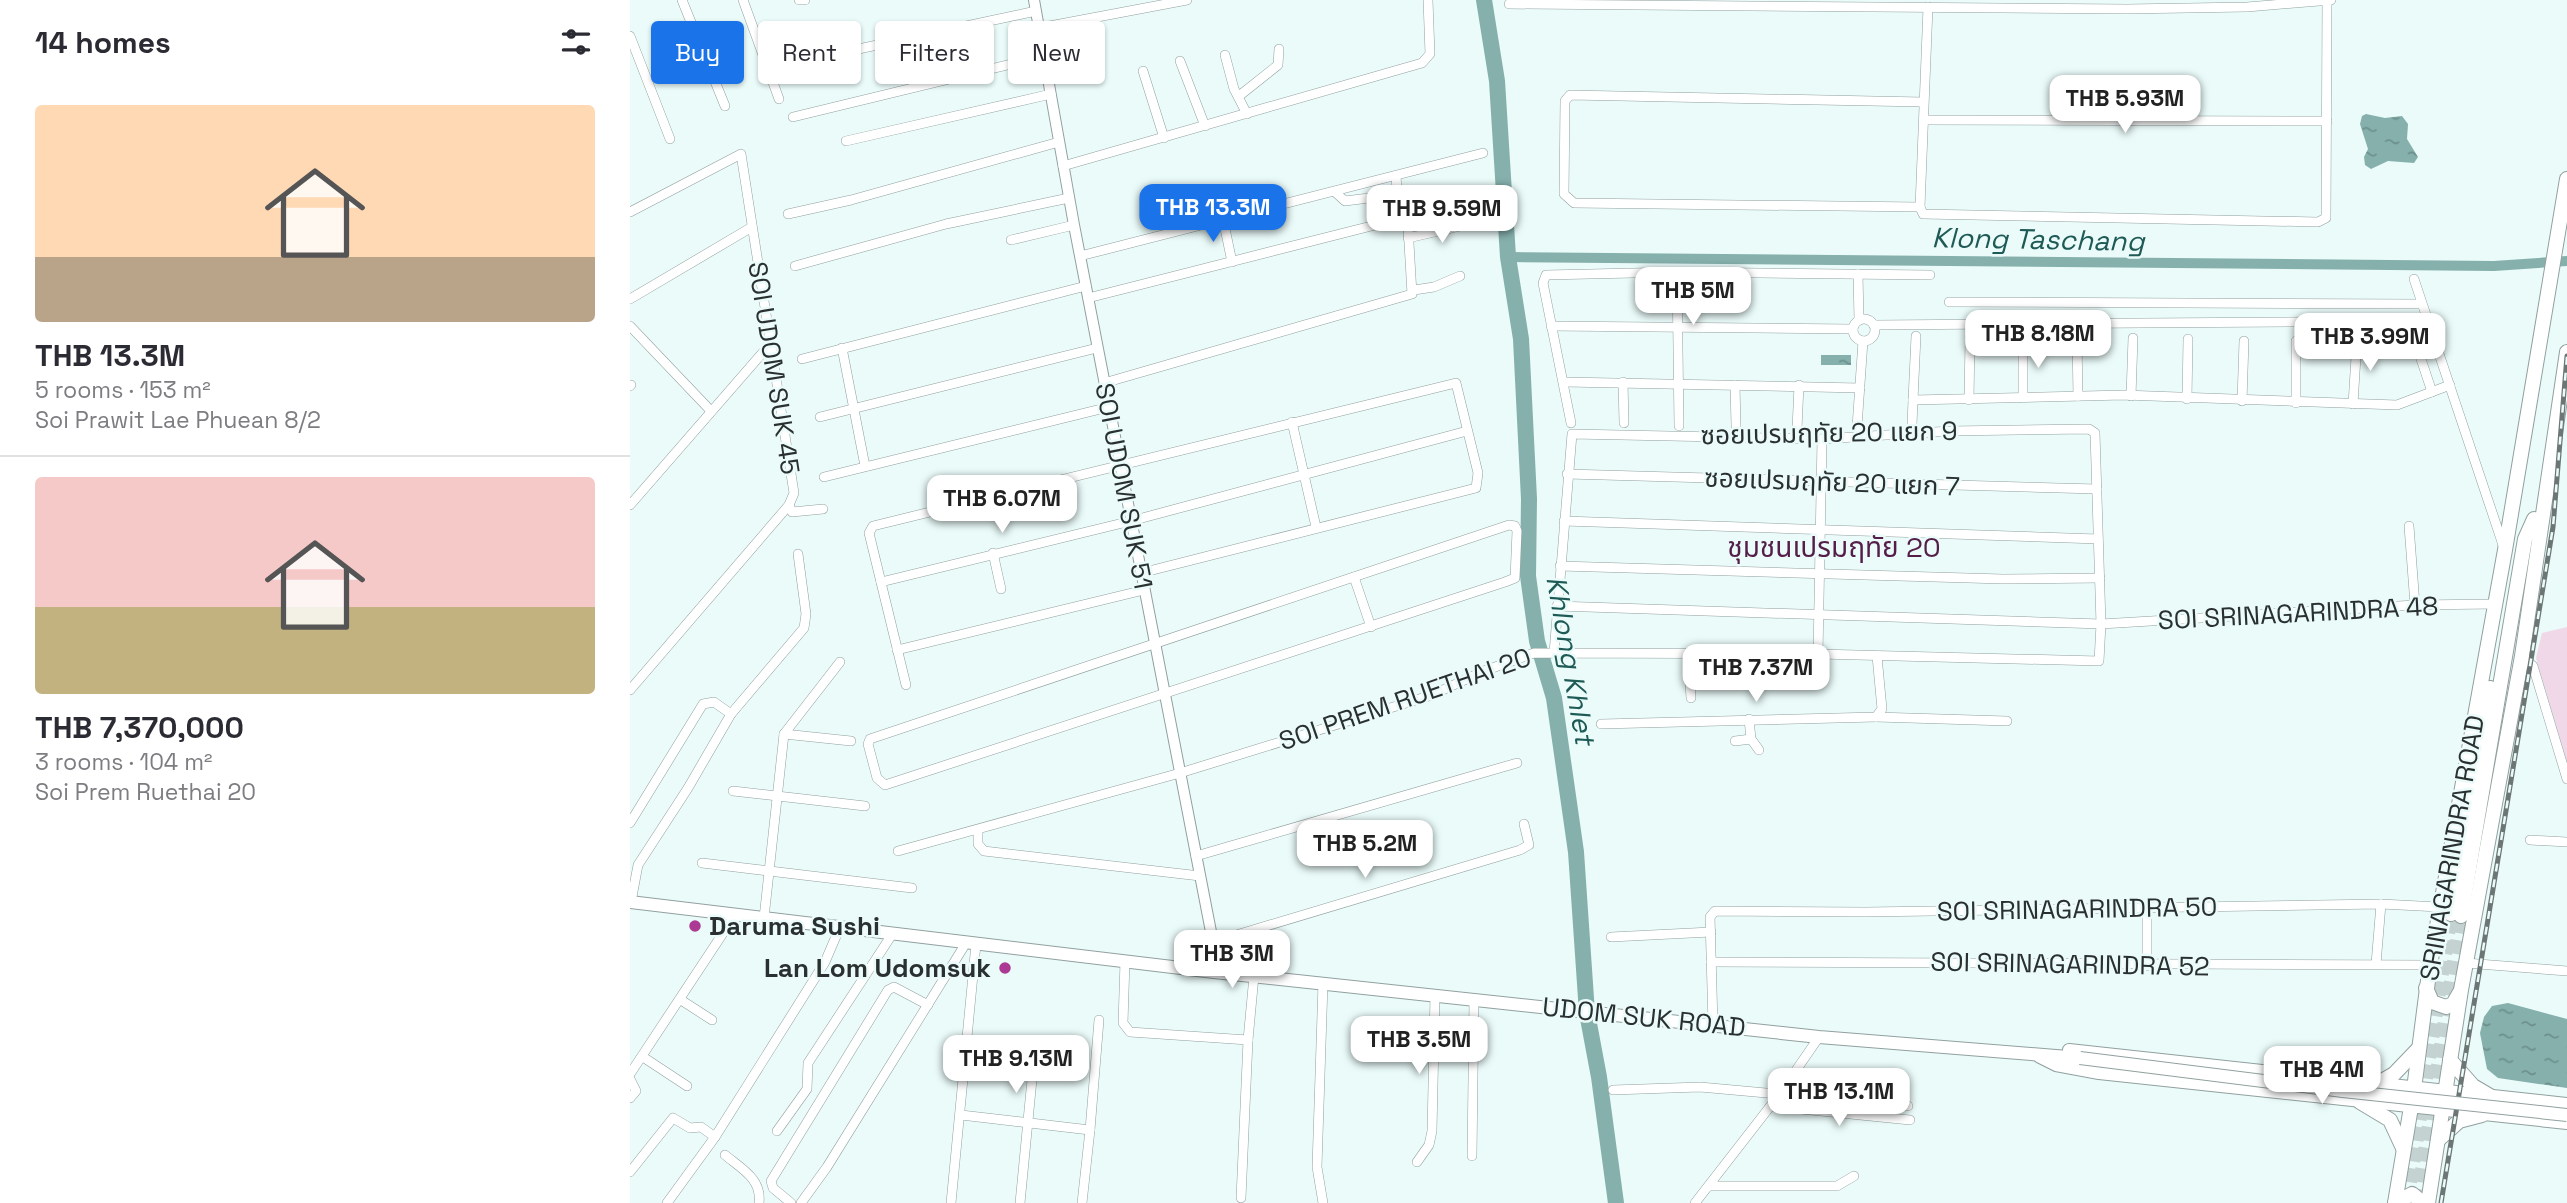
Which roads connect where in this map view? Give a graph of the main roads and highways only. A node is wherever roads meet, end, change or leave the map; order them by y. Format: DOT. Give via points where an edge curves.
graph roads {
  1 [pos="2567,179"];
  2 [pos="2567,193"];
  3 [pos="2563,212"];
  4 [pos="2567,352"];
  5 [pos="2565,376"];
  6 [pos="2515,494"];
  7 [pos="2543,498"];
  8 [pos="631,902"];
  9 [pos="2451,912"];
  10 [pos="2426,988"];
  11 [pos="2461,990"];
  12 [pos="2419,1048"];
  13 [pos="2034,1054"];
  14 [pos="2450,1060"];
  15 [pos="2285,1075"];
  16 [pos="2375,1084"];
  17 [pos="2414,1089"];
  18 [pos="2445,1091"];
  19 [pos="2283,1094"];
  20 [pos="2490,1096"];
  21 [pos="2525,1100"];
  22 [pos="2360,1102"];
  23 [pos="2567,1104"];
  24 [pos="2410,1108"];
  25 [pos="2442,1111"];
  26 [pos="2482,1115"];
  27 [pos="2567,1115"];
  28 [pos="2524,1119"];
  29 [pos="2567,1123"];
  30 [pos="2438,1140"];
  31 [pos="2403,1149"];
  32 [pos="2395,1203"];
  33 [pos="2426,1203"];
  1 -- 3 [label="main road, SRINAGARINDRA ROAD"];
  2 -- 3 [label="main road"];
  3 -- 6 [label="main road, SRINAGARINDRA ROAD"];
  4 -- 5 [label="main road, SRINAGARINDRA ROAD"];
  5 -- 7 [label="main road, SRINAGARINDRA ROAD"];
  6 -- 9 [label="main road, SRINAGARINDRA ROAD" via="2494,604"];
  6 -- 9 [label="main road, SRINAGARINDRA ROAD" via="2515,539"];
  7 -- 9 [label="main road, SRINAGARINDRA ROAD" via="2525,539"];
  7 -- 11 [label="main road, SRINAGARINDRA ROAD" via="2522,656"];
  8 -- 13 [label="main road, UDOM SUK ROAD" via="1214,972 1819,1037"];
  9 -- 10 [label="main road, SRINAGARINDRA ROAD"];
  10 -- 11 [label="main road" via="2432,1002 2446,1007"];
  10 -- 12 [label="main road, SRINAGARINDRA ROAD"];
  11 -- 14 [label="main road, SRINAGARINDRA ROAD"];
  12 -- 16 [label="main road" via="2394,1074"];
  12 -- 17 [label="main road, SRINAGARINDRA ROAD"];
  13 -- 15 [label="main road, UDOM SUK ROAD" via="2065,1049"];
  13 -- 19 [label="main road, UDOM SUK ROAD" via="2056,1065 2099,1073"];
  13 -- 27 [label="main road, UDOM SUK ROAD, bridge"];
  14 -- 18 [label="main road, SRINAGARINDRA ROAD"];
  14 -- 20 [label="main road" via="2473,1086"];
  15 -- 16 [label="main road, UDOM SUK ROAD"];
  15 -- 19 [label="main road" via="2293,1086"];
  16 -- 17 [label="main road, UDOM SUK ROAD"];
  17 -- 18 [label="main road, UDOM SUK ROAD"];
  17 -- 24 [label="main road, SRINAGARINDRA ROAD"];
  18 -- 20 [label="main road, UDOM SUK ROAD"];
  18 -- 25 [label="main road, SRINAGARINDRA ROAD"];
  19 -- 22 [label="main road, UDOM SUK ROAD"];
  20 -- 21 [label="main road, UDOM SUK ROAD"];
  21 -- 23 [label="main road, UDOM SUK ROAD"];
  21 -- 28 [label="main road" via="2511,1108"];
  22 -- 24 [label="main road, UDOM SUK ROAD"];
  22 -- 31 [label="main road" via="2390,1120"];
  24 -- 25 [label="main road, UDOM SUK ROAD"];
  24 -- 31 [label="main road, SRINAGARINDRA ROAD"];
  25 -- 26 [label="main road, UDOM SUK ROAD"];
  25 -- 30 [label="main road, SRINAGARINDRA ROAD"];
  26 -- 28 [label="main road, UDOM SUK ROAD"];
  26 -- 30 [label="main road" via="2459,1121"];
  28 -- 29 [label="main road, UDOM SUK ROAD"];
  30 -- 33 [label="main road, SRINAGARINDRA ROAD"];
  31 -- 32 [label="main road, SRINAGARINDRA ROAD"];
  32 -- 33 [label="main road" via="2412,1194"];
}
